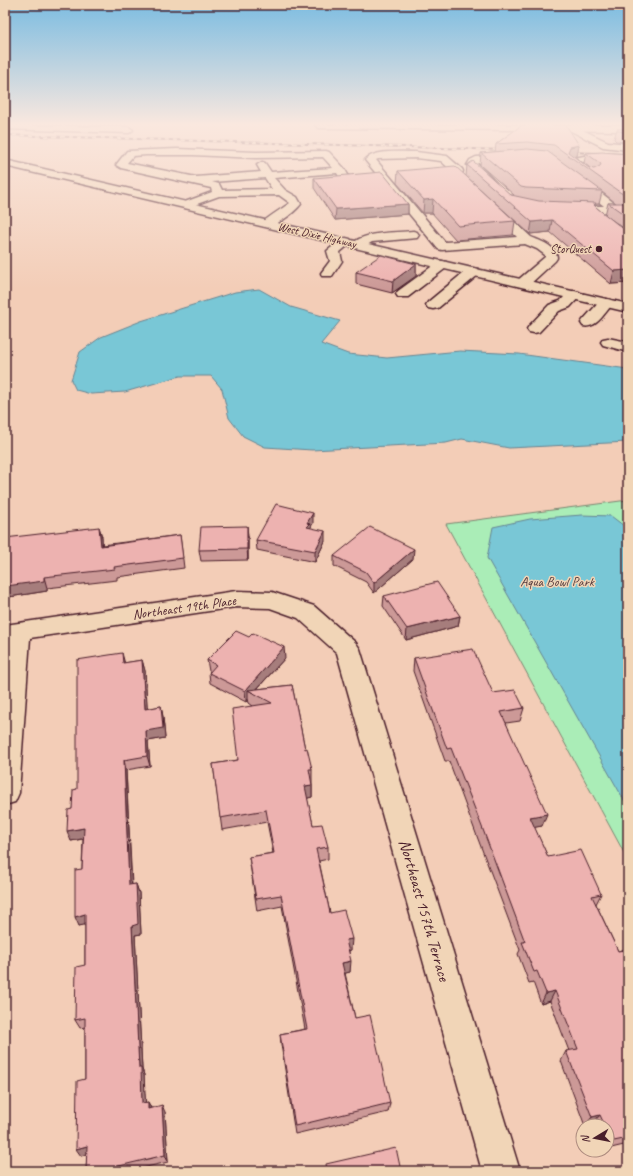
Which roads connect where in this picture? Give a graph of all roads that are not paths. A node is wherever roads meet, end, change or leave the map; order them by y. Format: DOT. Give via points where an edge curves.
graph roads {
  1 [pos="78,180"];
  2 [pos="194,180"];
  3 [pos="271,180"];
  4 [pos="341,180"];
  5 [pos="387,180"];
  6 [pos="459,180"];
  7 [pos="488,180"];
  8 [pos="577,180"];
  9 [pos="318,182"];
  10 [pos="290,184"];
  11 [pos="497,188"];
  12 [pos="278,189"];
  13 [pos="218,193"];
  14 [pos="186,205"];
  15 [pos="557,209"];
  16 [pos="616,210"];
  17 [pos="628,210"];
  18 [pos="267,224"];
  19 [pos="413,235"];
  20 [pos="527,240"];
  21 [pos="352,244"];
  22 [pos="442,246"];
  23 [pos="438,264"];
  24 [pos="473,272"];
  25 [pos="327,273"];
  26 [pos="523,284"];
  27 [pos="403,294"];
  28 [pos="574,295"];
  29 [pos="606,303"];
  30 [pos="433,304"];
  31 [pos="628,308"];
  32 [pos="588,323"];
  33 [pos="534,329"];
  34 [pos="608,342"];
  35 [pos="628,347"];
  36 [pos="12,632"];
  37 [pos="348,649"];
  38 [pos="5,793"];
  39 [pos="501,1171"];
  1 -- 14 [label="main road, West Dixie Highway"];
  2 -- 13 [label="main road" via="215,186"];
  3 -- 12 [label="main road"];
  4 -- 9 [label="main road"];
  5 -- 22 [label="main road"];
  6 -- 20 [label="main road"];
  7 -- 11 [label="main road"];
  8 -- 16 [label="main road"];
  10 -- 12 [label="main road"];
  12 -- 13 [label="main road"];
  12 -- 18 [label="main road" via="294,199 296,204"];
  13 -- 14 [label="main road"];
  14 -- 18 [label="main road, West Dixie Highway"];
  15 -- 16 [label="main road"];
  16 -- 17 [label="main road"];
  18 -- 21 [label="main road, West Dixie Highway"];
  19 -- 21 [label="main road" via="369,239"];
  20 -- 22 [label="main road"];
  20 -- 26 [label="main road" via="542,246 551,254 551,258"];
  21 -- 23 [label="main road, West Dixie Highway"];
  21 -- 25 [label="main road" via="333,251 336,261"];
  22 -- 23 [label="main road" via="446,254"];
  23 -- 24 [label="main road, West Dixie Highway"];
  23 -- 27 [label="main road"];
  24 -- 26 [label="main road, West Dixie Highway"];
  24 -- 30 [label="main road"];
  26 -- 28 [label="main road, West Dixie Highway"];
  28 -- 29 [label="main road, West Dixie Highway"];
  28 -- 33 [label="main road" via="565,304 554,308"];
  29 -- 31 [label="main road, West Dixie Highway"];
  29 -- 32 [label="main road"];
  34 -- 35 [label="main road"];
  36 -- 37 [label="main road, Northeast 19th Place" via="236,599 272,600 306,612"];
  36 -- 38 [label="main road"];
  37 -- 39 [label="main road, Northeast 157th Terrace"];
}
